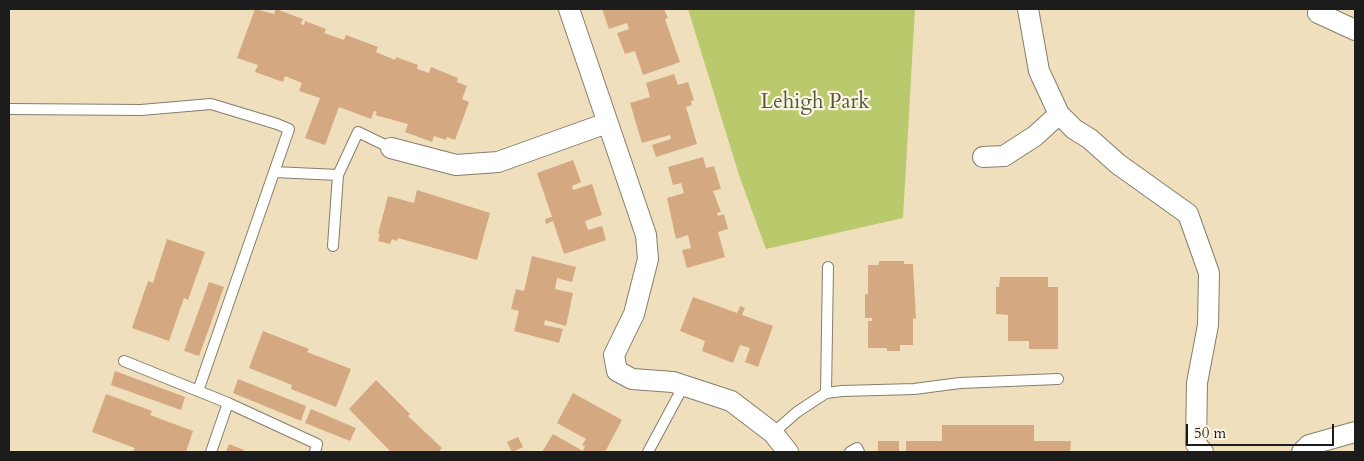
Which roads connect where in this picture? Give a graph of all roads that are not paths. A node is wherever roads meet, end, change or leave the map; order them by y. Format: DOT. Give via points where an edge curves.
graph roads {
  1 [pos="569,9"];
  2 [pos="1028,9"];
  3 [pos="1318,13"];
  4 [pos="1355,30"];
  5 [pos="9,109"];
  6 [pos="1059,114"];
  7 [pos="607,123"];
  8 [pos="391,148"];
  9 [pos="983,157"];
  10 [pos="274,172"];
  11 [pos="338,175"];
  12 [pos="333,246"];
  13 [pos="828,267"];
  14 [pos="124,361"];
  15 [pos="1058,379"];
  16 [pos="684,385"];
  17 [pos="198,391"];
  18 [pos="826,393"];
  19 [pos="228,403"];
  20 [pos="1355,432"];
  21 [pos="773,433"];
  22 [pos="211,452"];
  23 [pos="315,452"];
  24 [pos="648,452"];
  25 [pos="788,452"];
  26 [pos="850,452"];
  27 [pos="859,452"];
  28 [pos="1203,452"];
  29 [pos="1302,452"];
  1 -- 7 [label="street"];
  2 -- 6 [label="street" via="1039,71"];
  3 -- 4 [label="street"];
  5 -- 10 [label="lane" via="141,110 211,104 289,129"];
  6 -- 9 [label="street" via="1035,136 1004,156"];
  6 -- 28 [label="street" via="1118,164 1188,214 1209,273 1208,324 1197,382 1196,444"];
  7 -- 8 [label="street" via="498,162 456,165"];
  7 -- 16 [label="street" via="646,235 648,259 634,314 614,355 618,372 632,379"];
  8 -- 11 [label="lane" via="358,132"];
  10 -- 11 [label="lane"];
  10 -- 17 [label="lane"];
  11 -- 12 [label="lane"];
  13 -- 18 [label="lane"];
  14 -- 17 [label="lane"];
  15 -- 18 [label="lane"];
  16 -- 21 [label="street" via="731,401"];
  16 -- 24 [label="lane"];
  17 -- 19 [label="lane"];
  18 -- 21 [label="lane"];
  19 -- 22 [label="lane"];
  19 -- 23 [label="lane" via="317,444"];
  20 -- 29 [label="street" via="1309,445"];
  21 -- 25 [label="street"];
  26 -- 27 [label="lane" via="857,448"];
}
